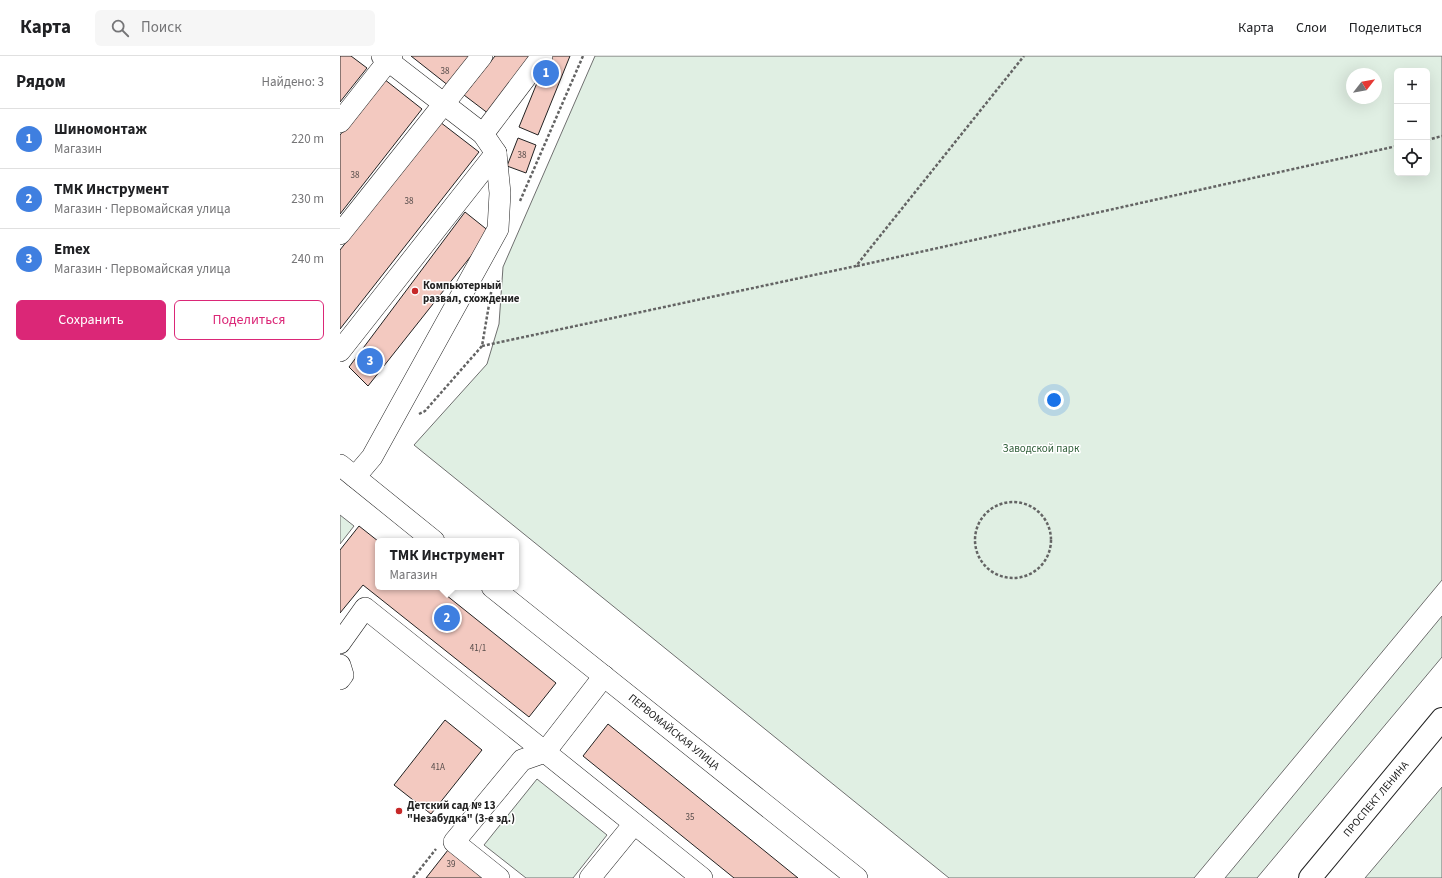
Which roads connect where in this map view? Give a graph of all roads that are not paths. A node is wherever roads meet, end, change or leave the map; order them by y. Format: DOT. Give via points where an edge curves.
graph roads {
  1 [pos="482,56"];
  2 [pos="542,56"];
  3 [pos="388,58"];
  4 [pos="444,103"];
  5 [pos="340,122"];
  6 [pos="483,134"];
  7 [pos="496,153"];
  8 [pos="340,234"];
  9 [pos="340,351"];
  10 [pos="348,471"];
  11 [pos="430,538"];
  12 [pos="496,590"];
  13 [pos="340,643"];
  14 [pos="340,665"];
  15 [pos="604,676"];
  16 [pos="340,679"];
  17 [pos="1442,719"];
  18 [pos="545,752"];
  19 [pos="634,824"];
  20 [pos="499,878"];
  21 [pos="590,878"];
  22 [pos="702,878"];
  23 [pos="857,878"];
  24 [pos="1310,878"];
  1 -- 4 [label="street"];
  2 -- 6 [label="street"];
  3 -- 4 [label="street"];
  3 -- 5 [label="street"];
  4 -- 6 [label="street"];
  4 -- 8 [label="street"];
  6 -- 7 [label="street"];
  7 -- 9 [label="street"];
  7 -- 10 [label="street" via="500,193 498,229 372,457"];
  10 -- 11 [label="street"];
  12 -- 15 [label="street, ПЕРВОМАЙСКАЯ УЛИЦА"];
  13 -- 18 [label="street" via="365,608"];
  14 -- 16 [label="street" via="343,675"];
  15 -- 18 [label="street"];
  15 -- 23 [label="street, ПЕРВОМАЙСКАЯ УЛИЦА"];
  17 -- 24 [label="main road, ПРОСПЕКТ ЛЕНИНА"];
  18 -- 19 [label="street"];
  18 -- 20 [label="street" via="522,760 454,842"];
  19 -- 21 [label="street"];
  19 -- 22 [label="street"];
}
